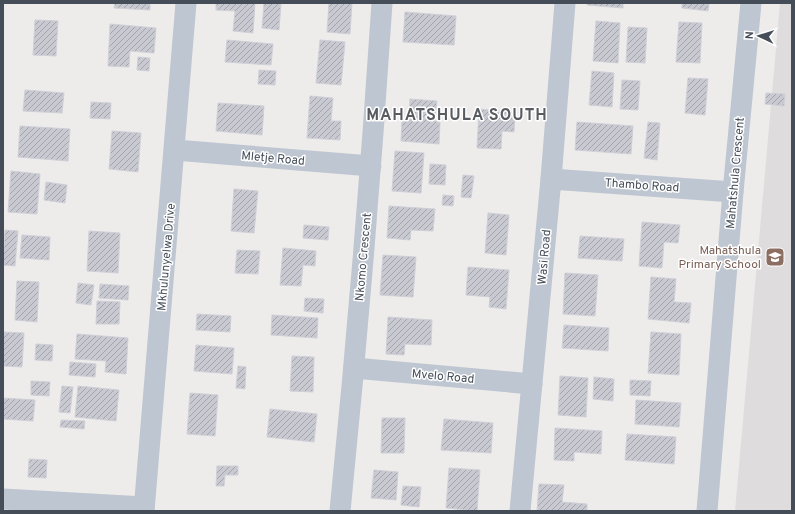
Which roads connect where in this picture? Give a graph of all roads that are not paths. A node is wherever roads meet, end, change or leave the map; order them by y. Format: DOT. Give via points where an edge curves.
graph roads {
  1 [pos="186,3"];
  2 [pos="382,3"];
  3 [pos="565,3"];
  4 [pos="751,3"];
  5 [pos="175,150"];
  6 [pos="371,166"];
  7 [pos="551,179"];
  8 [pos="733,192"];
  9 [pos="354,368"];
  10 [pos="532,384"];
  11 [pos="3,499"];
  12 [pos="144,509"];
  13 [pos="340,511"];
  14 [pos="520,511"];
  15 [pos="707,511"];
  1 -- 5 [label="street, Mkhulunyelwa Drive"];
  2 -- 6 [label="street, Nkomo Crescent"];
  3 -- 7 [label="street, Wasi Road"];
  4 -- 8 [label="street, Mahatshula Crescent"];
  5 -- 6 [label="street, Mletje Road"];
  5 -- 12 [label="street, Mkhulunyelwa Drive"];
  6 -- 9 [label="street, Nkomo Crescent"];
  7 -- 8 [label="street, Thambo Road"];
  7 -- 10 [label="street, Wasi Road"];
  8 -- 15 [label="street, Mahatshula Crescent"];
  9 -- 10 [label="street, Mvelo Road"];
  9 -- 13 [label="street, Nkomo Crescent"];
  10 -- 14 [label="street, Wasi Road"];
  11 -- 12 [label="street"];
}
